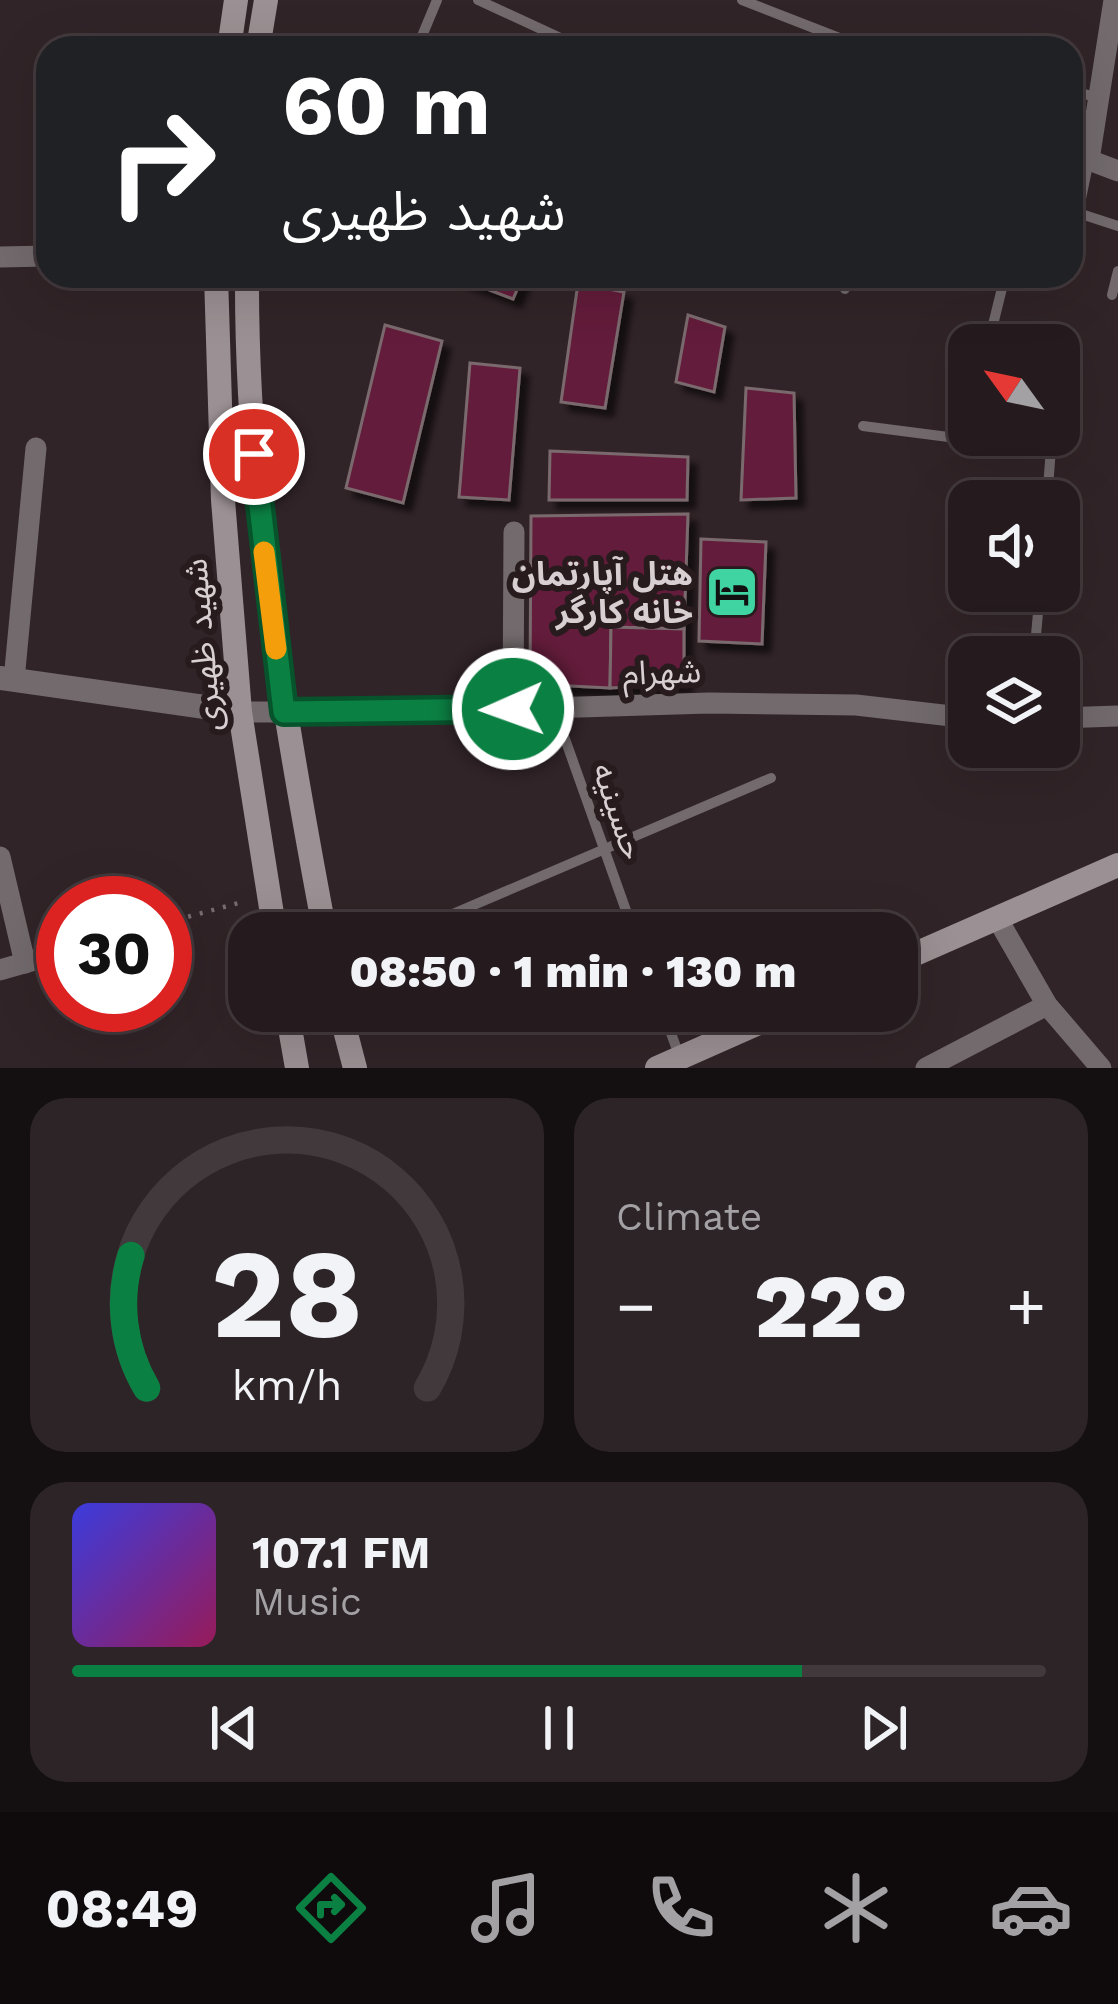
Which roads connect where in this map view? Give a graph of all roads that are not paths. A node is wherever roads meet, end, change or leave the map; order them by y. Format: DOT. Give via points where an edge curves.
graph roads {
  1 [pos="236,0"];
  2 [pos="266,0"];
  3 [pos="437,0"];
  4 [pos="478,0"];
  5 [pos="742,0"];
  6 [pos="1114,0"];
  7 [pos="231,36"];
  8 [pos="260,36"];
  9 [pos="422,36"];
  10 [pos="556,36"];
  11 [pos="834,36"];
  12 [pos="1112,44"];
  13 [pos="1083,94"];
  14 [pos="1098,98"];
  15 [pos="1089,160"];
  16 [pos="1118,171"];
  17 [pos="1083,189"];
  18 [pos="1083,215"];
  19 [pos="1118,226"];
  20 [pos="36,256"];
  21 [pos="0,257"];
  22 [pos="1118,271"];
  23 [pos="217,288"];
  24 [pos="247,288"];
  25 [pos="1002,288"];
  26 [pos="1112,295"];
  27 [pos="993,324"];
  28 [pos="863,426"];
  29 [pos="948,437"];
  30 [pos="36,448"];
  31 [pos="514,532"];
  32 [pos="7,679"];
  33 [pos="554,708"];
  34 [pos="513,709"];
  35 [pos="240,712"];
  36 [pos="284,712"];
  37 [pos="948,716"];
  38 [pos="1118,716"];
  39 [pos="1080,717"];
  40 [pos="771,778"];
  41 [pos="604,849"];
  42 [pos="0,857"];
  43 [pos="1118,865"];
  44 [pos="272,912"];
  45 [pos="322,912"];
  46 [pos="457,912"];
  47 [pos="626,912"];
  48 [pos="997,918"];
  49 [pos="918,953"];
  50 [pos="36,960"];
  51 [pos="26,963"];
  52 [pos="0,970"];
  53 [pos="1047,1005"];
  54 [pos="290,1032"];
  55 [pos="346,1032"];
  56 [pos="665,1032"];
  57 [pos="738,1032"];
  58 [pos="668,1063"];
  59 [pos="297,1068"];
  60 [pos="355,1068"];
  61 [pos="926,1068"];
  62 [pos="1101,1068"];
  1 -- 7 [label="main road"];
  2 -- 8 [label="main road"];
  3 -- 9 [label="lane"];
  4 -- 10 [label="lane"];
  5 -- 11 [label="lane"];
  6 -- 12 [label="street"];
  12 -- 14 [label="street"];
  13 -- 14 [label="lane"];
  14 -- 15 [label="street"];
  15 -- 16 [label="street"];
  15 -- 17 [label="lane"];
  18 -- 19 [label="lane"];
  20 -- 21 [label="street"];
  22 -- 26 [label="lane"];
  23 -- 35 [label="main road, شهید ظهیری"];
  24 -- 36 [label="main road" via="250,413"];
  25 -- 27 [label="lane"];
  28 -- 29 [label="lane"];
  30 -- 32 [label="street"];
  31 -- 34 [label="street"];
  32 -- 35 [label="street"];
  33 -- 34 [label="street, شهرام"];
  33 -- 37 [label="street, شهرام" via="835,705"];
  33 -- 41 [label="lane, حسینیه"];
  34 -- 36 [label="street, شهرام"];
  35 -- 36 [label="street, شهرام"];
  35 -- 44 [label="main road, شهید ظهیری"];
  36 -- 45 [label="main road"];
  38 -- 39 [label="street"];
  40 -- 41 [label="lane"];
  41 -- 46 [label="lane"];
  41 -- 47 [label="lane, حسینیه"];
  42 -- 51 [label="street"];
  43 -- 48 [label="main road"];
  48 -- 49 [label="main road"];
  48 -- 53 [label="street"];
  50 -- 51 [label="street"];
  51 -- 52 [label="street"];
  53 -- 61 [label="street"];
  53 -- 62 [label="street"];
  54 -- 59 [label="main road"];
  55 -- 60 [label="main road"];
  56 -- 58 [label="lane"];
  57 -- 58 [label="main road"];
}
